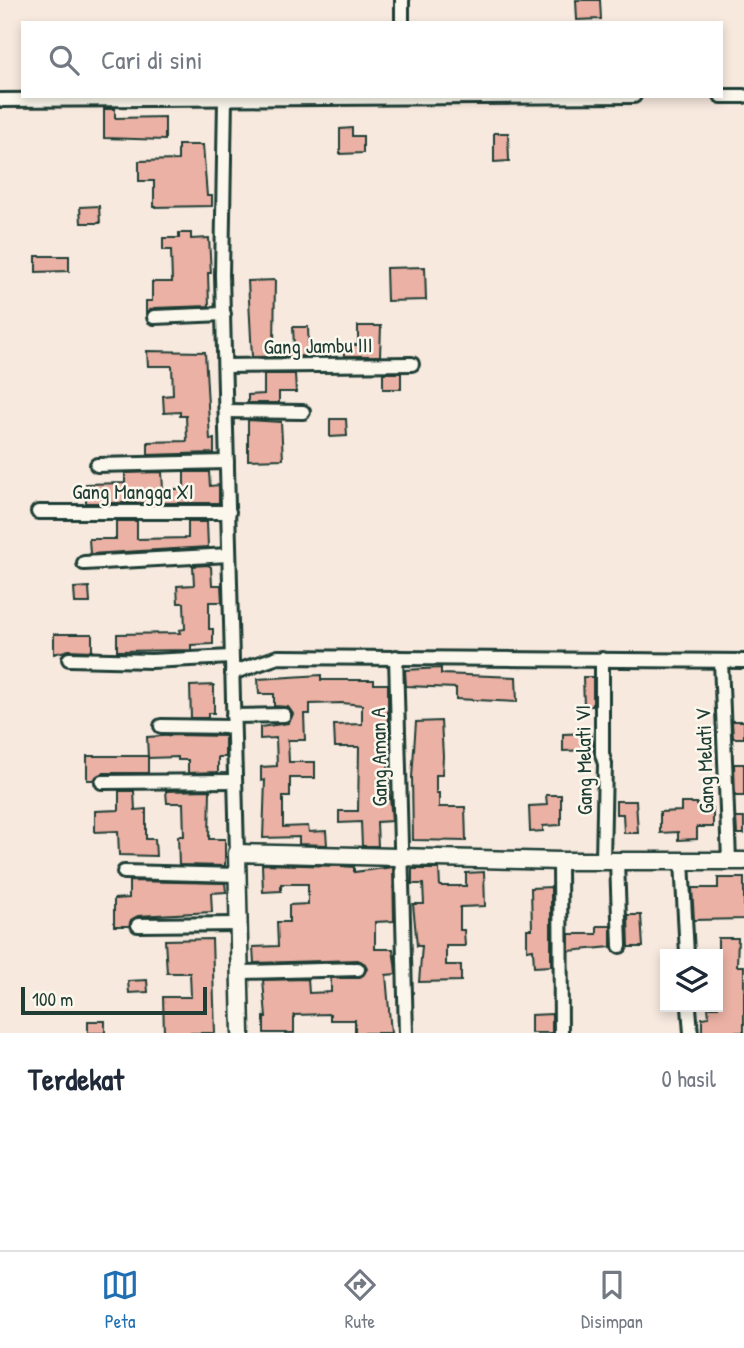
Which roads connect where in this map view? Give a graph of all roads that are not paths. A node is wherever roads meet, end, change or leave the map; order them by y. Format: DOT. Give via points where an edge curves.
graph roads {
  1 [pos="402,0"];
  2 [pos="402,21"];
  3 [pos="723,96"];
  4 [pos="744,96"];
  5 [pos="400,98"];
  6 [pos="225,99"];
  7 [pos="0,100"];
  8 [pos="224,314"];
  9 [pos="154,317"];
  10 [pos="412,364"];
  11 [pos="225,366"];
  12 [pos="226,411"];
  13 [pos="303,412"];
  14 [pos="227,462"];
  15 [pos="97,465"];
  16 [pos="38,512"];
  17 [pos="229,512"];
  18 [pos="229,555"];
  19 [pos="84,563"];
  20 [pos="231,657"];
  21 [pos="396,657"];
  22 [pos="69,659"];
  23 [pos="602,659"];
  24 [pos="720,661"];
  25 [pos="744,661"];
  26 [pos="232,673"];
  27 [pos="284,715"];
  28 [pos="233,721"];
  29 [pos="161,726"];
  30 [pos="235,781"];
  31 [pos="102,782"];
  32 [pos="237,853"];
  33 [pos="400,855"];
  34 [pos="560,860"];
  35 [pos="736,860"];
  36 [pos="610,861"];
  37 [pos="682,861"];
  38 [pos="124,872"];
  39 [pos="238,875"];
  40 [pos="240,924"];
  41 [pos="138,925"];
  42 [pos="620,946"];
  43 [pos="687,949"];
  44 [pos="358,970"];
  45 [pos="242,972"];
  46 [pos="689,1012"];
  47 [pos="241,1033"];
  48 [pos="406,1033"];
  49 [pos="561,1033"];
  50 [pos="691,1033"];
  1 -- 2 [label="street"];
  3 -- 4 [label="street"];
  5 -- 6 [label="street"];
  6 -- 7 [label="street"];
  6 -- 8 [label="street"];
  8 -- 9 [label="street"];
  8 -- 11 [label="street"];
  10 -- 11 [label="street, Gang Jambu III"];
  11 -- 12 [label="street"];
  12 -- 13 [label="street"];
  12 -- 14 [label="street"];
  14 -- 15 [label="street"];
  14 -- 17 [label="street"];
  16 -- 17 [label="street, Gang Mangga XI"];
  17 -- 18 [label="street"];
  18 -- 19 [label="street"];
  18 -- 20 [label="street"];
  20 -- 22 [label="street"];
  20 -- 26 [label="street"];
  21 -- 23 [label="street"];
  21 -- 26 [label="street" via="278,657"];
  21 -- 33 [label="street, Gang Aman A"];
  23 -- 24 [label="street"];
  23 -- 36 [label="street, Gang Melati VI" via="602,754"];
  24 -- 25 [label="street"];
  24 -- 35 [label="street, Gang Melati V"];
  26 -- 28 [label="street"];
  27 -- 28 [label="street"];
  28 -- 29 [label="street"];
  28 -- 30 [label="street"];
  30 -- 31 [label="street"];
  30 -- 32 [label="street"];
  32 -- 33 [label="street"];
  32 -- 39 [label="street"];
  33 -- 34 [label="street"];
  33 -- 48 [label="street, Gang Aman A"];
  34 -- 36 [label="street"];
  34 -- 49 [label="street"];
  35 -- 37 [label="street"];
  36 -- 37 [label="street"];
  36 -- 42 [label="street, Gang Melati VI"];
  37 -- 43 [label="street"];
  38 -- 39 [label="street"];
  39 -- 40 [label="street"];
  40 -- 41 [label="street"];
  40 -- 45 [label="street"];
  44 -- 45 [label="street"];
  45 -- 47 [label="street"];
  46 -- 50 [label="street"];
}
